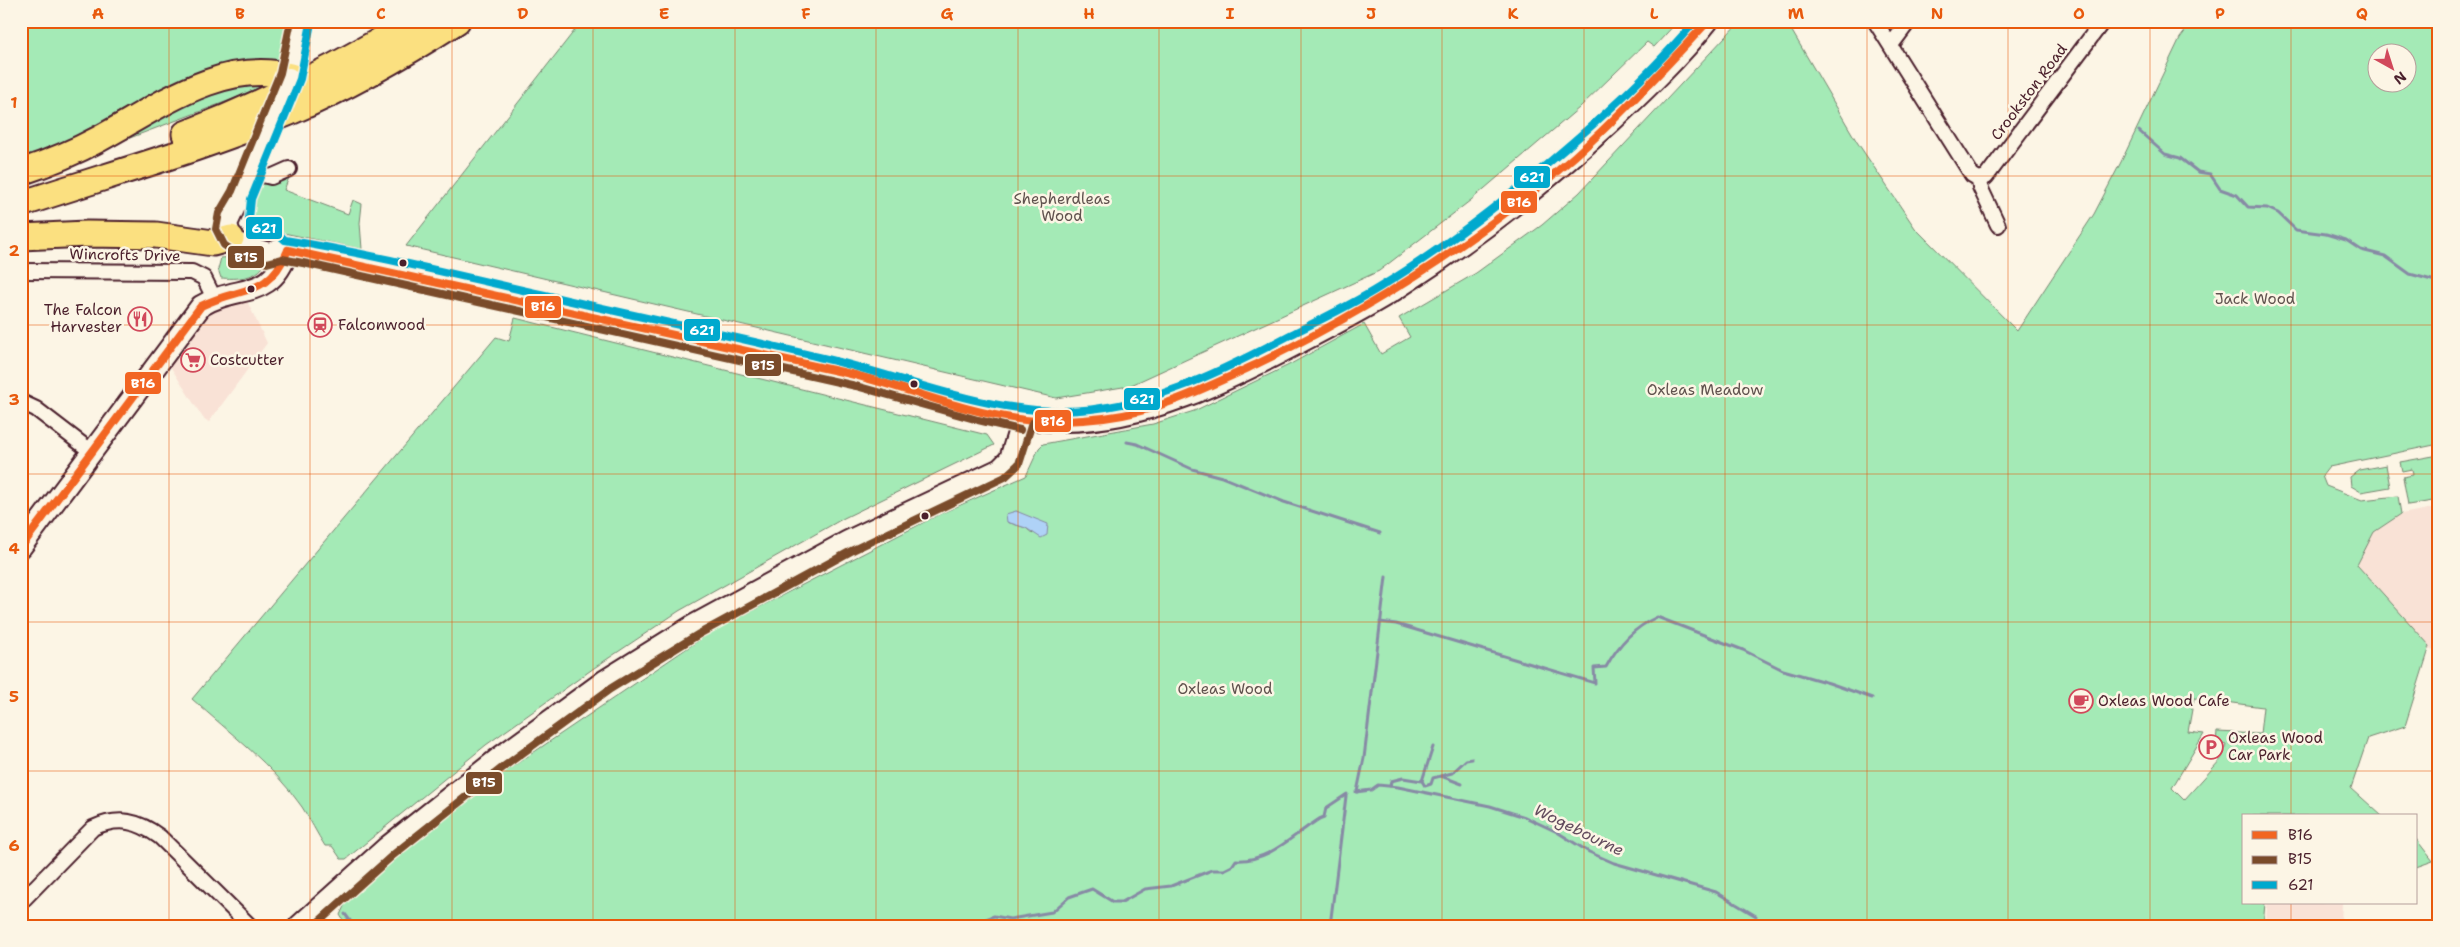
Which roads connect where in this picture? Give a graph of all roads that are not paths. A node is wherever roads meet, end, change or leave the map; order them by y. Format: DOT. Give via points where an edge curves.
graph roads {
  1 [pos="301,21"];
  2 [pos="413,21"];
  3 [pos="457,21"];
  4 [pos="1708,21"];
  5 [pos="1875,21"];
  6 [pos="1909,21"];
  7 [pos="2102,21"];
  8 [pos="1891,45"];
  9 [pos="290,77"];
  10 [pos="289,169"];
  11 [pos="21,172"];
  12 [pos="251,172"];
  13 [pos="1979,179"];
  14 [pos="60,183"];
  15 [pos="21,188"];
  16 [pos="241,196"];
  17 [pos="21,204"];
  18 [pos="1998,225"];
  19 [pos="21,237"];
  20 [pos="222,240"];
  21 [pos="284,250"];
  22 [pos="21,271"];
  23 [pos="214,298"];
  24 [pos="21,402"];
  25 [pos="1022,420"];
  26 [pos="92,452"];
  27 [pos="21,547"];
  28 [pos="21,902"];
  29 [pos="250,926"];
  30 [pos="299,926"];
  1 -- 9 [label="street"];
  2 -- 14 [label="highway" via="335,66 253,107"];
  3 -- 14 [label="highway" via="366,76 292,111 200,146"];
  4 -- 25 [label="street" via="1649,86 1576,154 1520,202 1396,289 1279,353 1178,398 1132,414 1100,419"];
  5 -- 8 [label="street"];
  6 -- 8 [label="street"];
  7 -- 13 [label="street, Crookston Road" via="1986,177"];
  8 -- 13 [label="street" via="1972,175"];
  9 -- 11 [label="highway" via="256,72 201,85 65,157"];
  9 -- 12 [label="street, bridge"];
  10 -- 12 [label="street" via="271,177"];
  12 -- 16 [label="street"];
  13 -- 18 [label="street"];
  14 -- 15 [label="highway"];
  14 -- 17 [label="highway"];
  16 -- 20 [label="street" via="228,217"];
  16 -- 21 [label="street" via="239,216 243,229 250,236 272,241"];
  19 -- 20 [label="highway" via="156,235"];
  20 -- 21 [label="street" via="269,253"];
  21 -- 23 [label="street" via="282,266 268,283"];
  21 -- 25 [label="street" via="863,377 978,411"];
  22 -- 23 [label="street, Wincrofts Drive" via="192,272 204,278"];
  23 -- 26 [label="street" via="201,306"];
  24 -- 26 [label="street" via="36,409"];
  25 -- 30 [label="street" via="1010,459 1000,469 848,541 694,625 604,682 492,763 387,847"];
  26 -- 27 [label="street"];
  28 -- 29 [label="street" via="93,828 126,821 148,828 160,837"];
}
